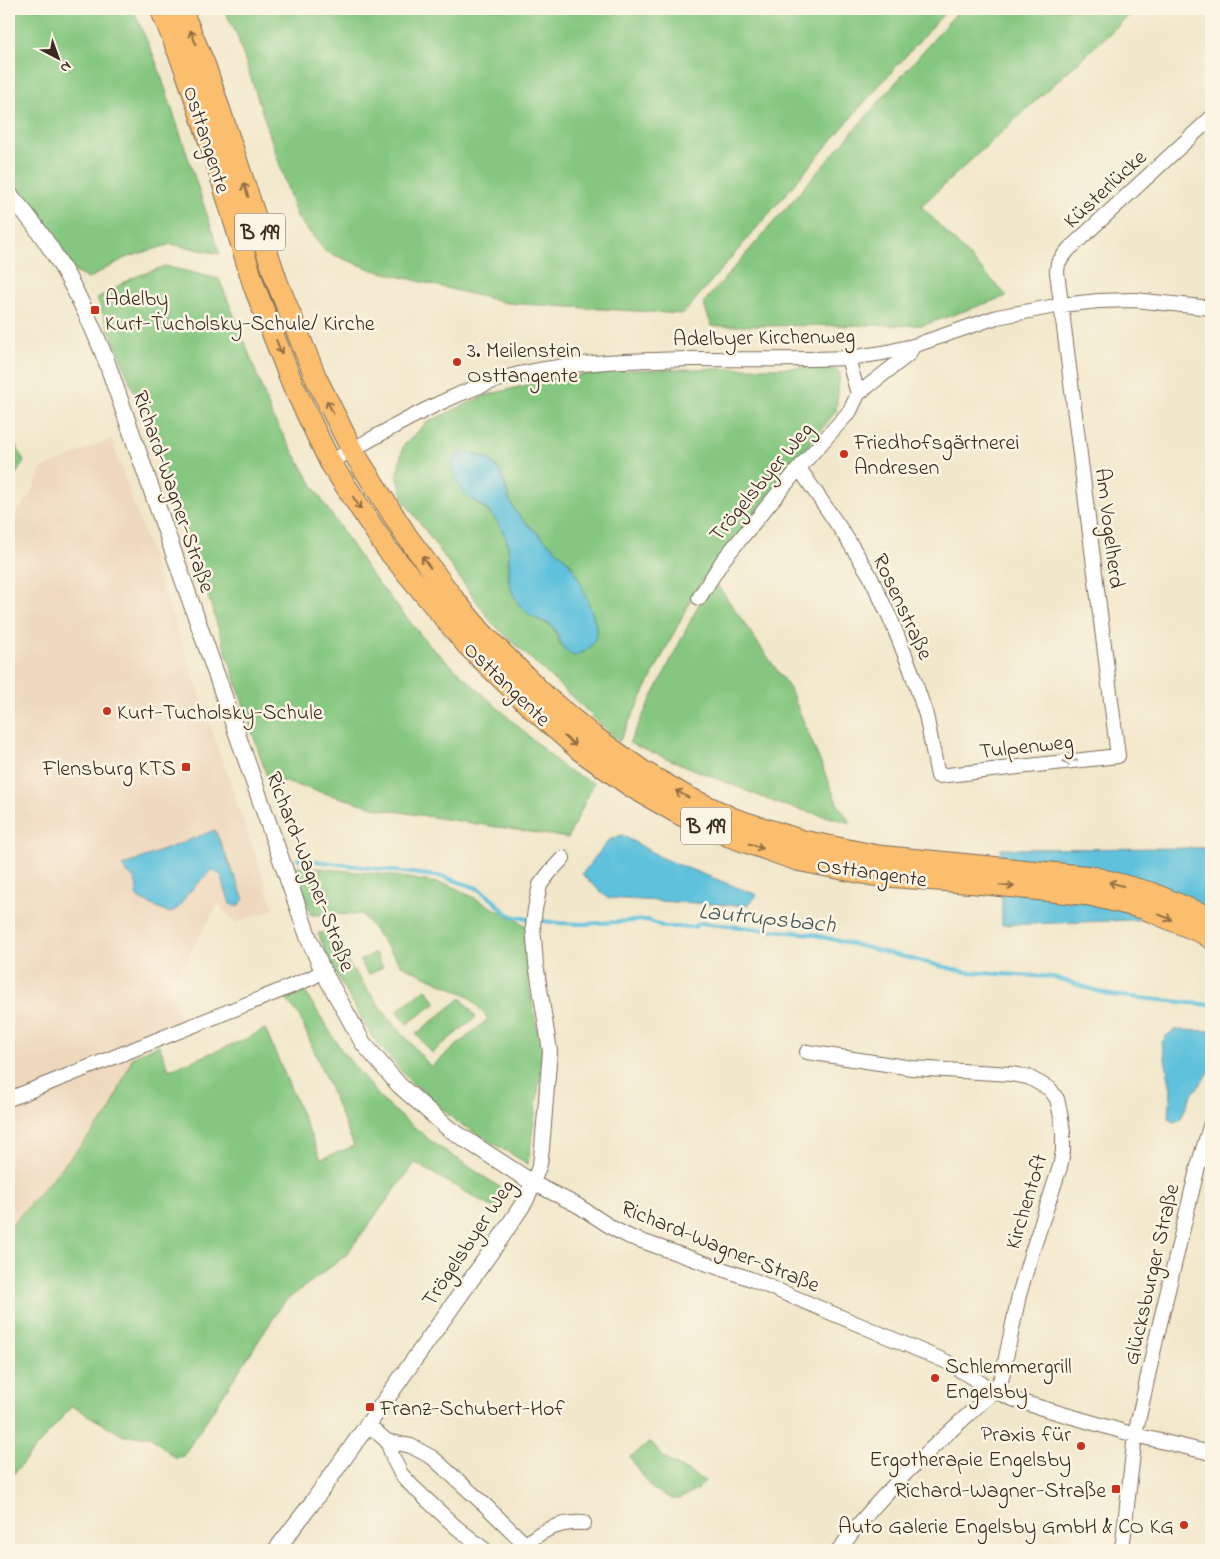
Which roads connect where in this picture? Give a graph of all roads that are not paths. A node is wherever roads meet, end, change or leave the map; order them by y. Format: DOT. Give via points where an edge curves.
graph roads {
  1 [pos="161,9"];
  2 [pos="182,9"];
  3 [pos="1211,118"];
  4 [pos="9,194"];
  5 [pos="1061,305"];
  6 [pos="1211,308"];
  7 [pos="913,346"];
  8 [pos="848,358"];
  9 [pos="858,394"];
  10 [pos="352,450"];
  11 [pos="330,462"];
  12 [pos="799,468"];
  13 [pos="699,598"];
  14 [pos="1118,756"];
  15 [pos="938,776"];
  16 [pos="563,858"];
  17 [pos="959,873"];
  18 [pos="1211,918"];
  19 [pos="1211,938"];
  20 [pos="322,971"];
  21 [pos="807,1052"];
  22 [pos="9,1099"];
  23 [pos="1211,1123"];
  24 [pos="533,1183"];
  25 [pos="994,1391"];
  26 [pos="367,1424"];
  27 [pos="1135,1435"];
  28 [pos="386,1441"];
  29 [pos="1211,1453"];
  30 [pos="584,1522"];
  31 [pos="524,1548"];
  32 [pos="276,1550"];
  33 [pos="485,1550"];
  34 [pos="840,1550"];
  35 [pos="1122,1550"];
  1 -- 11 [label="main road, Osttangente / B 199, one-way" via="186,71 254,286 293,385"];
  10 -- 2 [label="main road, Osttangente / B 199, one-way" via="316,378 277,282 205,66"];
  3 -- 5 [label="street, Küsterlücke" via="1068,250 1058,263"];
  4 -- 20 [label="street, Richard-Wagner-Straße" via="63,268 106,360"];
  5 -- 6 [label="street, Adelbyer Kirchenweg" via="1135,300"];
  5 -- 7 [label="street, Adelbyer Kirchenweg" via="997,317"];
  5 -- 14 [label="street, Am Vogelherd"];
  7 -- 8 [label="street, Adelbyer Kirchenweg"];
  7 -- 9 [label="street, Trögelsbyer Weg" via="909,354"];
  8 -- 9 [label="street"];
  8 -- 10 [label="street, Adelbyer Kirchenweg" via="612,361 518,374 443,401"];
  9 -- 12 [label="street, Trögelsbyer Weg" via="850,411"];
  10 -- 11 [label="street, Adelbyer Kirchenweg"];
  17 -- 10 [label="main road, Osttangente / B 199, one-way" via="803,841 734,819 644,772 593,736 546,696 481,632 406,535"];
  11 -- 17 [label="main road, Osttangente / B 199, one-way" via="387,549 467,644 540,715 632,787 705,826 797,860 872,875"];
  12 -- 13 [label="street, Trögelsbyer Weg" via="723,560"];
  12 -- 15 [label="street, Rosenstraße" via="869,574 891,620 926,714"];
  14 -- 15 [label="street, Tulpenweg, one-way"];
  16 -- 24 [label="street, Trögelsbyer Weg" via="540,885 535,909 536,964 550,1051 540,1164"];
  18 -- 17 [label="main road, Osttangente / B 199, one-way" via="1151,892 1092,877"];
  17 -- 19 [label="main road, Osttangente / B 199, one-way" via="1090,895 1143,908"];
  20 -- 22 [label="street"];
  20 -- 24 [label="street, Richard-Wagner-Straße" via="363,1043 399,1085 448,1128"];
  21 -- 25 [label="street, Kirchentoft" via="912,1068 1028,1077 1050,1089 1057,1099 1063,1132 1060,1167 1019,1295 1002,1377"];
  23 -- 27 [label="street, Glücksburger Straße"];
  24 -- 25 [label="street, Richard-Wagner-Straße" via="577,1205 614,1229 751,1279 945,1361"];
  24 -- 26 [label="street, Trögelsbyer Weg" via="500,1239"];
  25 -- 27 [label="street, Richard-Wagner-Straße"];
  25 -- 34 [label="street" via="878,1500"];
  26 -- 28 [label="street"];
  26 -- 32 [label="street, Trögelsbyer Weg"];
  27 -- 29 [label="street, Richard-Wagner-Straße"];
  27 -- 35 [label="street, Glücksburger Straße"];
  28 -- 31 [label="street" via="411,1446 433,1458 486,1506"];
  28 -- 33 [label="street" via="411,1485"];
  30 -- 31 [label="street" via="566,1523 543,1531"];
}
